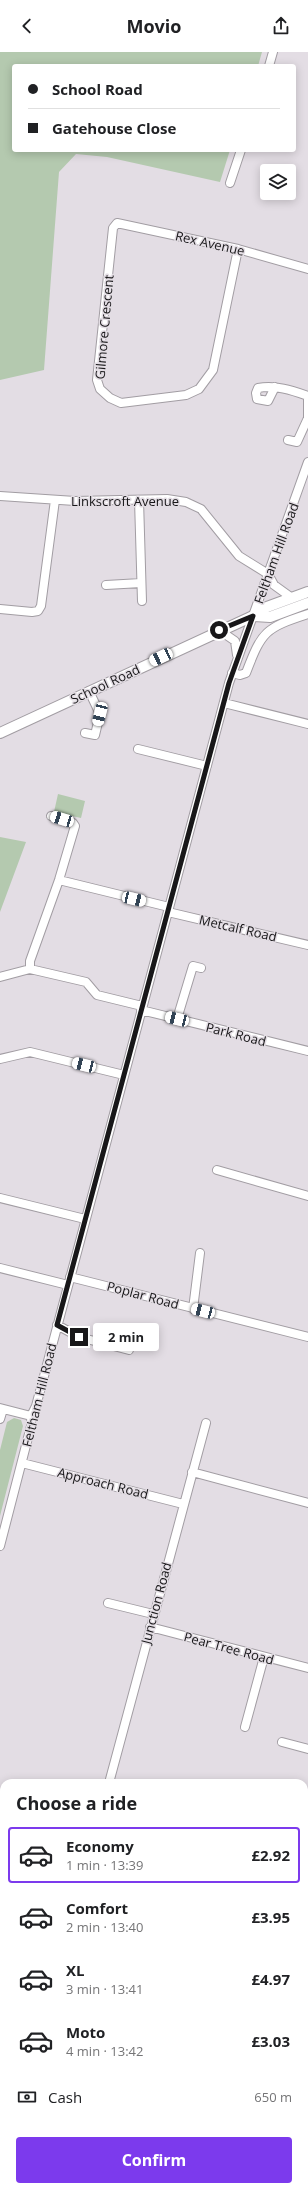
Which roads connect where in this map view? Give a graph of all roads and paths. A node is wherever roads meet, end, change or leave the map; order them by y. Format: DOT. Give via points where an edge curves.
graph roads {
  1 [pos="273,52"];
  2 [pos="270,64"];
  3 [pos="240,152"];
  4 [pos="230,183"];
  5 [pos="113,228"];
  6 [pos="238,249"];
  7 [pos="308,269"];
  8 [pos="275,387"];
  9 [pos="308,396"];
  10 [pos="308,418"];
  11 [pos="288,440"];
  12 [pos="308,462"];
  13 [pos="0,496"];
  14 [pos="55,500"];
  15 [pos="139,500"];
  16 [pos="268,574"];
  17 [pos="141,583"];
  18 [pos="106,585"];
  19 [pos="308,592"];
  20 [pos="292,598"];
  21 [pos="142,600"];
  22 [pos="308,603"];
  23 [pos="0,609"];
  24 [pos="308,614"];
  25 [pos="253,616"];
  26 [pos="219,630"];
  27 [pos="237,660"];
  28 [pos="232,673"];
  29 [pos="89,691"];
  30 [pos="224,703"];
  31 [pos="307,726"];
  32 [pos="0,733"];
  33 [pos="85,733"];
  34 [pos="138,749"];
  35 [pos="207,766"];
  36 [pos="52,816"];
  37 [pos="59,880"];
  38 [pos="168,910"];
  39 [pos="308,945"];
  40 [pos="201,968"];
  41 [pos="30,969"];
  42 [pos="0,977"];
  43 [pos="142,1008"];
  44 [pos="177,1019"];
  45 [pos="308,1051"];
  46 [pos="0,1059"];
  47 [pos="124,1075"];
  48 [pos="217,1170"];
  49 [pos="308,1196"];
  50 [pos="0,1198"];
  51 [pos="85,1220"];
  52 [pos="200,1253"];
  53 [pos="0,1268"];
  54 [pos="70,1277"];
  55 [pos="68,1286"];
  56 [pos="193,1309"];
  57 [pos="57,1325"];
  58 [pos="308,1337"];
  59 [pos="129,1350"];
  60 [pos="1,1409"];
  61 [pos="31,1416"];
  62 [pos="0,1419"];
  63 [pos="206,1422"];
  64 [pos="22,1463"];
  65 [pos="192,1472"];
  66 [pos="308,1503"];
  67 [pos="183,1504"];
  68 [pos="0,1546"];
  69 [pos="108,1602"];
  70 [pos="153,1614"];
  71 [pos="150,1627"];
  72 [pos="264,1656"];
  73 [pos="308,1668"];
  74 [pos="245,1727"];
  75 [pos="282,1742"];
  76 [pos="308,1749"];
  77 [pos="113,1779"];
  1 -- 2 [label="street"];
  3 -- 4 [label="street"];
  5 -- 6 [label="street, Rex Avenue" via="117,223 126,224"];
  5 -- 6 [label="street, Gilmore Crescent" via="97,380 100,389 121,403 186,395 199,389 213,370"];
  6 -- 7 [label="street, Rex Avenue"];
  8 -- 9 [label="street"];
  9 -- 10 [label="street"];
  10 -- 11 [label="street" via="297,442"];
  12 -- 16 [label="street, Feltham Hill Road"];
  13 -- 14 [label="street, Linkscroft Avenue"];
  14 -- 15 [label="street, Linkscroft Avenue"];
  14 -- 23 [label="street" via="41,606 38,611 32,612"];
  15 -- 16 [label="street, Linkscroft Avenue" via="167,499 186,502 201,509 239,556"];
  15 -- 17 [label="street"];
  16 -- 20 [label="street" via="274,585"];
  16 -- 25 [label="street, Feltham Hill Road"];
  17 -- 18 [label="street"];
  17 -- 21 [label="street"];
  19 -- 20 [label="main road"];
  20 -- 25 [label="main road" via="267,607"];
  22 -- 25 [label="main road" via="270,617"];
  24 -- 28 [label="street" via="282,623 266,633 257,644 246,673"];
  25 -- 26 [label="main road, School Road"];
  25 -- 27 [label="street, Feltham Hill Road"];
  26 -- 27 [label="street" via="237,646"];
  26 -- 29 [label="main road, School Road"];
  27 -- 28 [label="street, Feltham Hill Road"];
  28 -- 30 [label="street, Feltham Hill Road"];
  29 -- 32 [label="main road, School Road"];
  29 -- 33 [label="street" via="100,714 95,735"];
  30 -- 31 [label="street"];
  30 -- 35 [label="street, Feltham Hill Road"];
  34 -- 35 [label="street"];
  35 -- 38 [label="street, Feltham Hill Road"];
  36 -- 37 [label="street" via="75,826"];
  37 -- 38 [label="street, Metcalf Road"];
  37 -- 41 [label="street" via="30,961"];
  38 -- 39 [label="street, Metcalf Road"];
  38 -- 43 [label="street, Feltham Hill Road"];
  40 -- 44 [label="street" via="193,966"];
  41 -- 42 [label="street"];
  41 -- 43 [label="street, Park Road" via="86,982 97,995"];
  43 -- 44 [label="street, Park Road"];
  43 -- 47 [label="street, Feltham Hill Road"];
  44 -- 45 [label="street, Park Road"];
  46 -- 47 [label="street" via="30,1052"];
  47 -- 51 [label="street, Feltham Hill Road"];
  48 -- 49 [label="street"];
  50 -- 51 [label="street"];
  51 -- 54 [label="street, Feltham Hill Road"];
  52 -- 56 [label="street"];
  53 -- 55 [label="street"];
  54 -- 55 [label="street, Feltham Hill Road"];
  54 -- 56 [label="street, Poplar Road"];
  55 -- 57 [label="street, Feltham Hill Road"];
  56 -- 58 [label="street, Poplar Road"];
  57 -- 59 [label="street" via="79,1337"];
  57 -- 61 [label="street, Feltham Hill Road" via="36,1406"];
  60 -- 61 [label="street"];
  60 -- 62 [label="street"];
  61 -- 64 [label="street, Feltham Hill Road"];
  63 -- 65 [label="street, Junction Road"];
  64 -- 67 [label="street, Approach Road"];
  64 -- 68 [label="street, Feltham Hill Road"];
  65 -- 66 [label="street"];
  65 -- 67 [label="street, Junction Road"];
  67 -- 70 [label="street, Junction Road"];
  69 -- 70 [label="street"];
  70 -- 71 [label="street, Junction Road"];
  71 -- 72 [label="street, Pear Tree Road"];
  71 -- 77 [label="street, Junction Road"];
  72 -- 73 [label="street, Pear Tree Road"];
  72 -- 74 [label="street"];
  75 -- 76 [label="street"];
}
